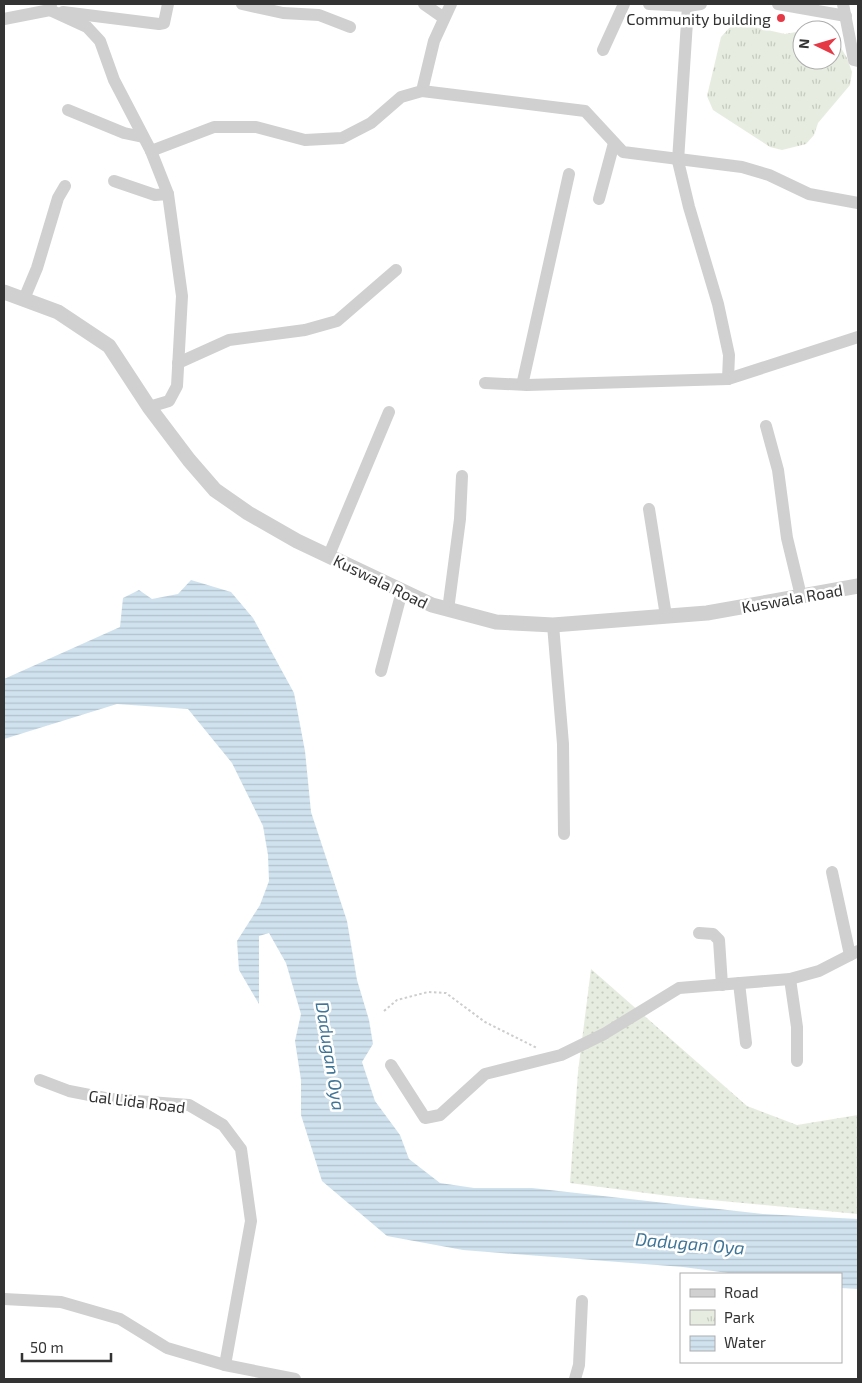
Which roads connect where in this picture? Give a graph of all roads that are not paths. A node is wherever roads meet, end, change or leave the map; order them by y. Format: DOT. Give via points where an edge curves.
graph roads {
  1 [pos="168,4"];
  2 [pos="242,4"];
  3 [pos="424,4"];
  4 [pos="450,4"];
  5 [pos="624,4"];
  6 [pos="649,4"];
  7 [pos="778,4"];
  8 [pos="694,5"];
  9 [pos="51,7"];
  10 [pos="845,10"];
  11 [pos="444,18"];
  12 [pos="4,19"];
  13 [pos="350,27"];
  14 [pos="603,50"];
  15 [pos="858,61"];
  16 [pos="422,91"];
  17 [pos="68,110"];
  18 [pos="143,136"];
  19 [pos="614,143"];
  20 [pos="151,151"];
  21 [pos="678,161"];
  22 [pos="569,174"];
  23 [pos="114,181"];
  24 [pos="65,186"];
  25 [pos="168,194"];
  26 [pos="599,199"];
  27 [pos="858,203"];
  28 [pos="396,270"];
  29 [pos="4,292"];
  30 [pos="24,299"];
  31 [pos="858,337"];
  32 [pos="178,363"];
  33 [pos="728,379"];
  34 [pos="485,383"];
  35 [pos="527,384"];
  36 [pos="149,407"];
  37 [pos="389,412"];
  38 [pos="766,426"];
  39 [pos="462,476"];
  40 [pos="649,509"];
  41 [pos="329,556"];
  42 [pos="858,586"];
  43 [pos="402,591"];
  44 [pos="801,596"];
  45 [pos="448,610"];
  46 [pos="666,616"];
  47 [pos="553,625"];
  48 [pos="381,671"];
  49 [pos="564,834"];
  50 [pos="832,872"];
  51 [pos="699,933"];
  52 [pos="854,953"];
  53 [pos="790,979"];
  54 [pos="739,983"];
  55 [pos="722,985"];
  56 [pos="746,1043"];
  57 [pos="797,1061"];
  58 [pos="392,1065"];
  59 [pos="40,1080"];
  60 [pos="4,1299"];
  61 [pos="582,1301"];
  62 [pos="225,1365"];
  63 [pos="295,1379"];
  64 [pos="576,1379"];
  1 -- 9 [label="street" via="164,23 159,24"];
  2 -- 13 [label="street" via="283,13 319,15"];
  3 -- 11 [label="street"];
  4 -- 11 [label="street"];
  5 -- 14 [label="street"];
  6 -- 8 [label="street"];
  7 -- 10 [label="street"];
  8 -- 21 [label="street"];
  9 -- 12 [label="street"];
  9 -- 18 [label="street" via="87,27 100,41 114,80"];
  10 -- 15 [label="street" via="854,60"];
  11 -- 16 [label="street" via="434,42"];
  16 -- 19 [label="street" via="585,111"];
  16 -- 20 [label="street" via="402,97 371,123 342,138 306,140 256,127 214,128"];
  17 -- 18 [label="street" via="124,133"];
  18 -- 20 [label="street"];
  19 -- 21 [label="street" via="624,152"];
  19 -- 26 [label="street"];
  20 -- 25 [label="street"];
  21 -- 27 [label="street" via="742,167 769,175 809,194"];
  21 -- 33 [label="street" via="718,304 729,355"];
  22 -- 35 [label="street" via="523,381"];
  23 -- 25 [label="street" via="155,195"];
  24 -- 30 [label="street"];
  25 -- 32 [label="street" via="182,296"];
  28 -- 32 [label="street" via="337,321 296,332 229,340"];
  29 -- 30 [label="street, Kuswala Road"];
  30 -- 36 [label="street, Kuswala Road" via="58,312 109,346"];
  31 -- 33 [label="street"];
  32 -- 36 [label="street" via="177,386 169,401"];
  33 -- 35 [label="street"];
  34 -- 35 [label="street"];
  36 -- 41 [label="street, Kuswala Road" via="215,490 248,513"];
  37 -- 41 [label="street"];
  38 -- 44 [label="street" via="778,470 787,538"];
  39 -- 45 [label="street"];
  40 -- 46 [label="street"];
  41 -- 43 [label="street, Kuswala Road"];
  42 -- 44 [label="street, Kuswala Road"];
  43 -- 45 [label="street, Kuswala Road"];
  43 -- 48 [label="street"];
  44 -- 46 [label="street, Kuswala Road" via="734,609"];
  45 -- 47 [label="street, Kuswala Road" via="496,622"];
  46 -- 47 [label="street, Kuswala Road"];
  47 -- 49 [label="street" via="563,744"];
  50 -- 52 [label="street"];
  51 -- 55 [label="street" via="714,934 720,940"];
  52 -- 53 [label="street" via="819,971"];
  53 -- 54 [label="street"];
  53 -- 57 [label="street" via="797,1027"];
  54 -- 55 [label="street"];
  54 -- 56 [label="street"];
  55 -- 58 [label="street" via="679,988 604,1034 561,1055 485,1074 440,1115 426,1118"];
  59 -- 62 [label="street, Gal Lida Road" via="68,1092 189,1105 224,1125 240,1149 251,1221"];
  60 -- 62 [label="street" via="61,1302 120,1319 166,1348"];
  61 -- 64 [label="street"];
  62 -- 63 [label="street"];
}
